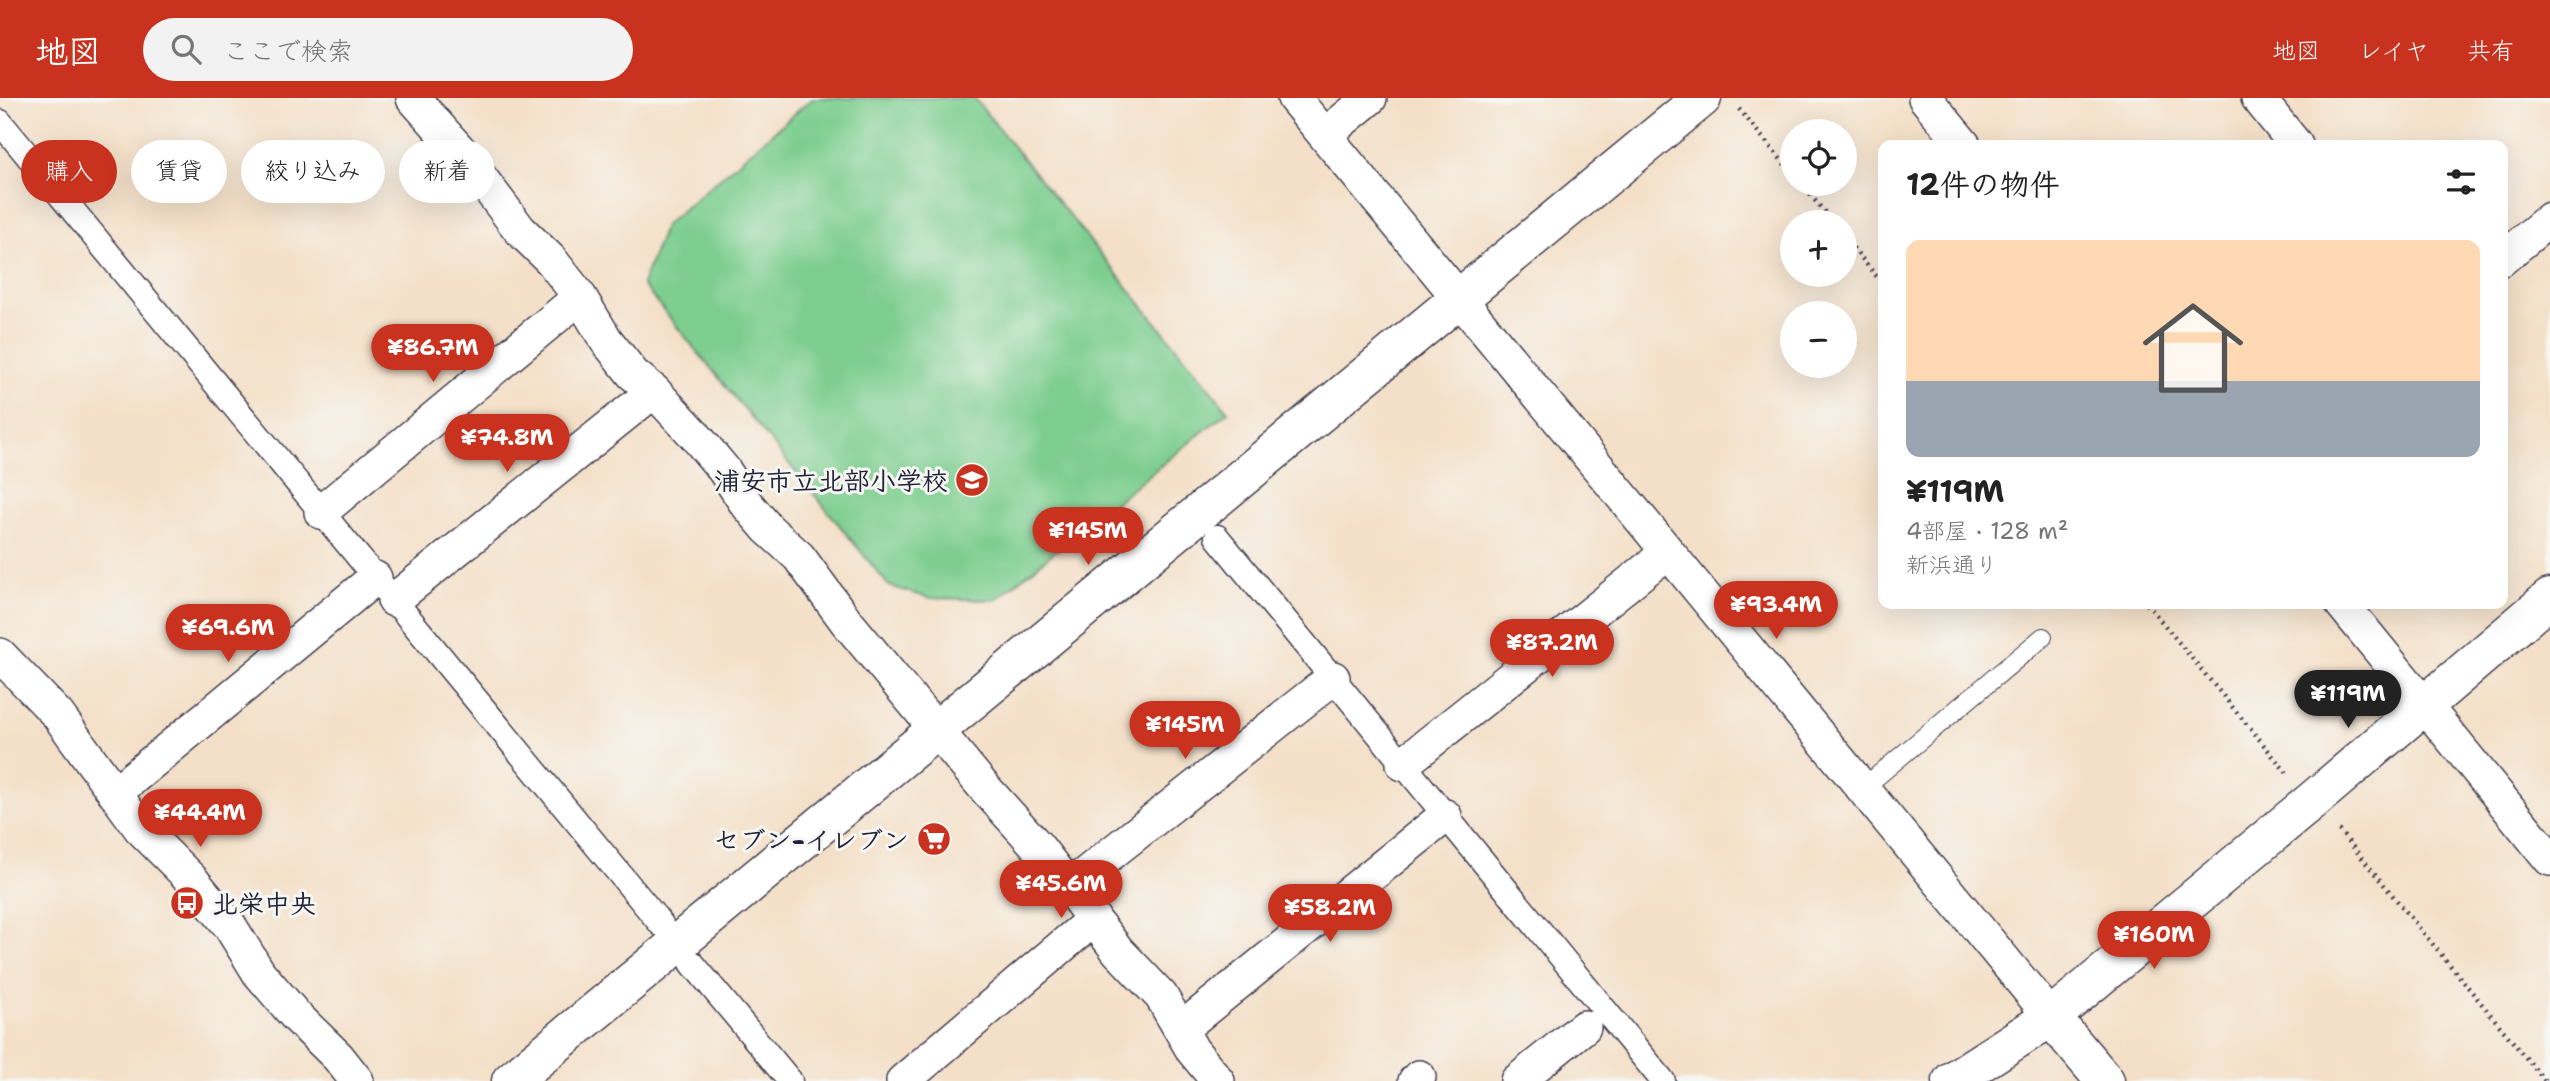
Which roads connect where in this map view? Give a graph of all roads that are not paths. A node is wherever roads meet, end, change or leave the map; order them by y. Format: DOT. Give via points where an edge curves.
graph roads {
  1 [pos="413,98"];
  2 [pos="1294,98"];
  3 [pos="1370,98"];
  4 [pos="1925,98"];
  5 [pos="2258,98"];
  6 [pos="1720,102"];
  7 [pos="0,122"];
  8 [pos="1325,135"];
  9 [pos="1960,140"];
  10 [pos="2292,140"];
  11 [pos="2550,219"];
  12 [pos="2508,254"];
  13 [pos="580,297"];
  14 [pos="1459,298"];
  15 [pos="653,391"];
  16 [pos="321,512"];
  17 [pos="1217,537"];
  18 [pos="1668,552"];
  19 [pos="384,589"];
  20 [pos="2550,598"];
  21 [pos="2346,609"];
  22 [pos="2043,637"];
  23 [pos="0,655"];
  24 [pos="1333,678"];
  25 [pos="2423,704"];
  26 [pos="936,730"];
  27 [pos="1403,764"];
  28 [pos="1863,788"];
  29 [pos="116,792"];
  30 [pos="1446,816"];
  31 [pos="2550,859"];
  32 [pos="1070,886"];
  33 [pos="1094,919"];
  34 [pos="661,924"];
  35 [pos="692,963"];
  36 [pos="2051,1017"];
  37 [pos="1584,1027"];
  38 [pos="1181,1029"];
  39 [pos="357,1081"];
  40 [pos="511,1081"];
  41 [pos="790,1081"];
  42 [pos="903,1081"];
  43 [pos="1218,1081"];
  44 [pos="1517,1081"];
  45 [pos="1663,1081"];
  46 [pos="1952,1081"];
  47 [pos="2105,1081"];
  1 -- 13 [label="street"];
  2 -- 8 [label="street"];
  3 -- 8 [label="street"];
  4 -- 9 [label="street"];
  5 -- 10 [label="street"];
  6 -- 14 [label="street"];
  7 -- 16 [label="street"];
  8 -- 14 [label="street"];
  11 -- 12 [label="street"];
  13 -- 15 [label="street" via="606,340"];
  13 -- 16 [label="street"];
  14 -- 18 [label="street"];
  14 -- 26 [label="street"];
  15 -- 19 [label="street"];
  15 -- 26 [label="street" via="724,470 768,529 799,557"];
  16 -- 19 [label="street"];
  17 -- 24 [label="street"];
  18 -- 27 [label="street"];
  18 -- 28 [label="street"];
  19 -- 29 [label="street"];
  19 -- 34 [label="street"];
  20 -- 25 [label="street"];
  21 -- 25 [label="street"];
  22 -- 28 [label="lane"];
  23 -- 29 [label="street" via="58,715"];
  24 -- 27 [label="street"];
  24 -- 32 [label="street"];
  25 -- 31 [label="street"];
  25 -- 36 [label="street" via="2300,787"];
  26 -- 32 [label="street"];
  26 -- 40 [label="street"];
  27 -- 30 [label="street"];
  28 -- 36 [label="street"];
  29 -- 39 [label="street" via="140,828 230,926 259,974"];
  30 -- 38 [label="street"];
  30 -- 45 [label="street"];
  32 -- 33 [label="street"];
  33 -- 38 [label="street" via="1161,996"];
  33 -- 42 [label="street"];
  35 -- 41 [label="street"];
  36 -- 46 [label="street"];
  36 -- 47 [label="street"];
  37 -- 44 [label="street"];
  38 -- 43 [label="street"];
}
